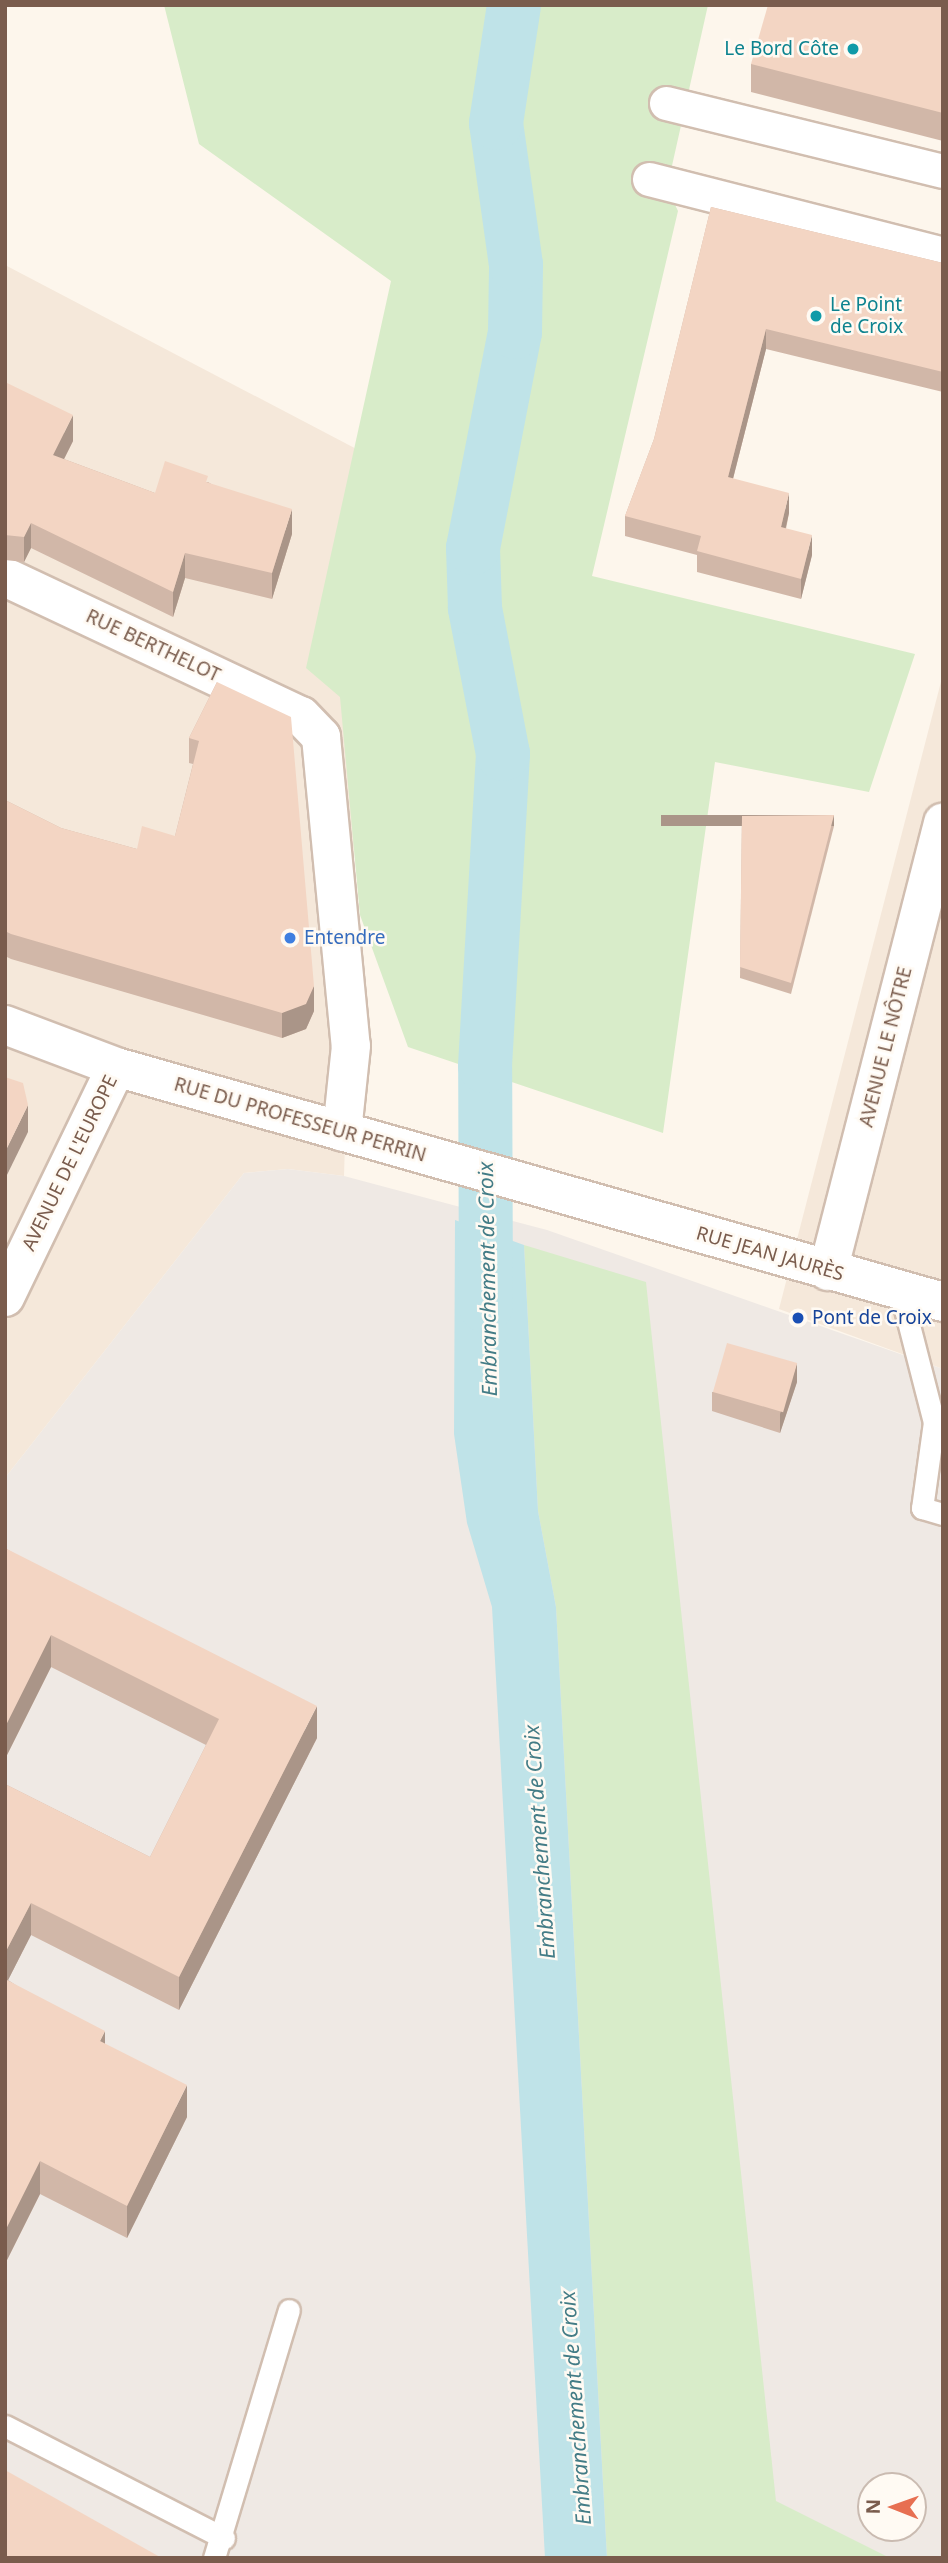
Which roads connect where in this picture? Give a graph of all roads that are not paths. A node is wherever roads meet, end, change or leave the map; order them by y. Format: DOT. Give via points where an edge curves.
graph roads {
  1 [pos="666,103"];
  2 [pos="943,171"];
  3 [pos="649,179"];
  4 [pos="943,254"];
  5 [pos="5,577"];
  6 [pos="943,822"];
  7 [pos="5,1026"];
  8 [pos="117,1067"];
  9 [pos="342,1132"];
  10 [pos="598,1206"];
  11 [pos="828,1271"];
  12 [pos="900,1290"];
  13 [pos="5,1297"];
  14 [pos="943,1302"];
  15 [pos="943,1514"];
  16 [pos="289,2310"];
  17 [pos="5,2427"];
  18 [pos="224,2538"];
  19 [pos="214,2558"];
  1 -- 2 [label="street"];
  3 -- 4 [label="street"];
  5 -- 9 [label="street, RUE BERTHELOT" via="301,716 321,737 351,1046"];
  6 -- 11 [label="street, AVENUE LE NÔTRE"];
  7 -- 8 [label="street, RUE DU PROFESSEUR PERRIN"];
  8 -- 9 [label="street, RUE DU PROFESSEUR PERRIN"];
  8 -- 13 [label="street, AVENUE DE L'EUROPE"];
  9 -- 10 [label="street, RUE DU PROFESSEUR PERRIN"];
  10 -- 11 [label="street, RUE JEAN JAURÈS"];
  11 -- 12 [label="street, RUE JEAN JAURÈS"];
  12 -- 14 [label="street, RUE JEAN JAURÈS"];
  12 -- 15 [label="lane" via="934,1422 922,1508"];
  16 -- 18 [label="lane"];
  17 -- 18 [label="lane"];
  18 -- 19 [label="lane"];
}
